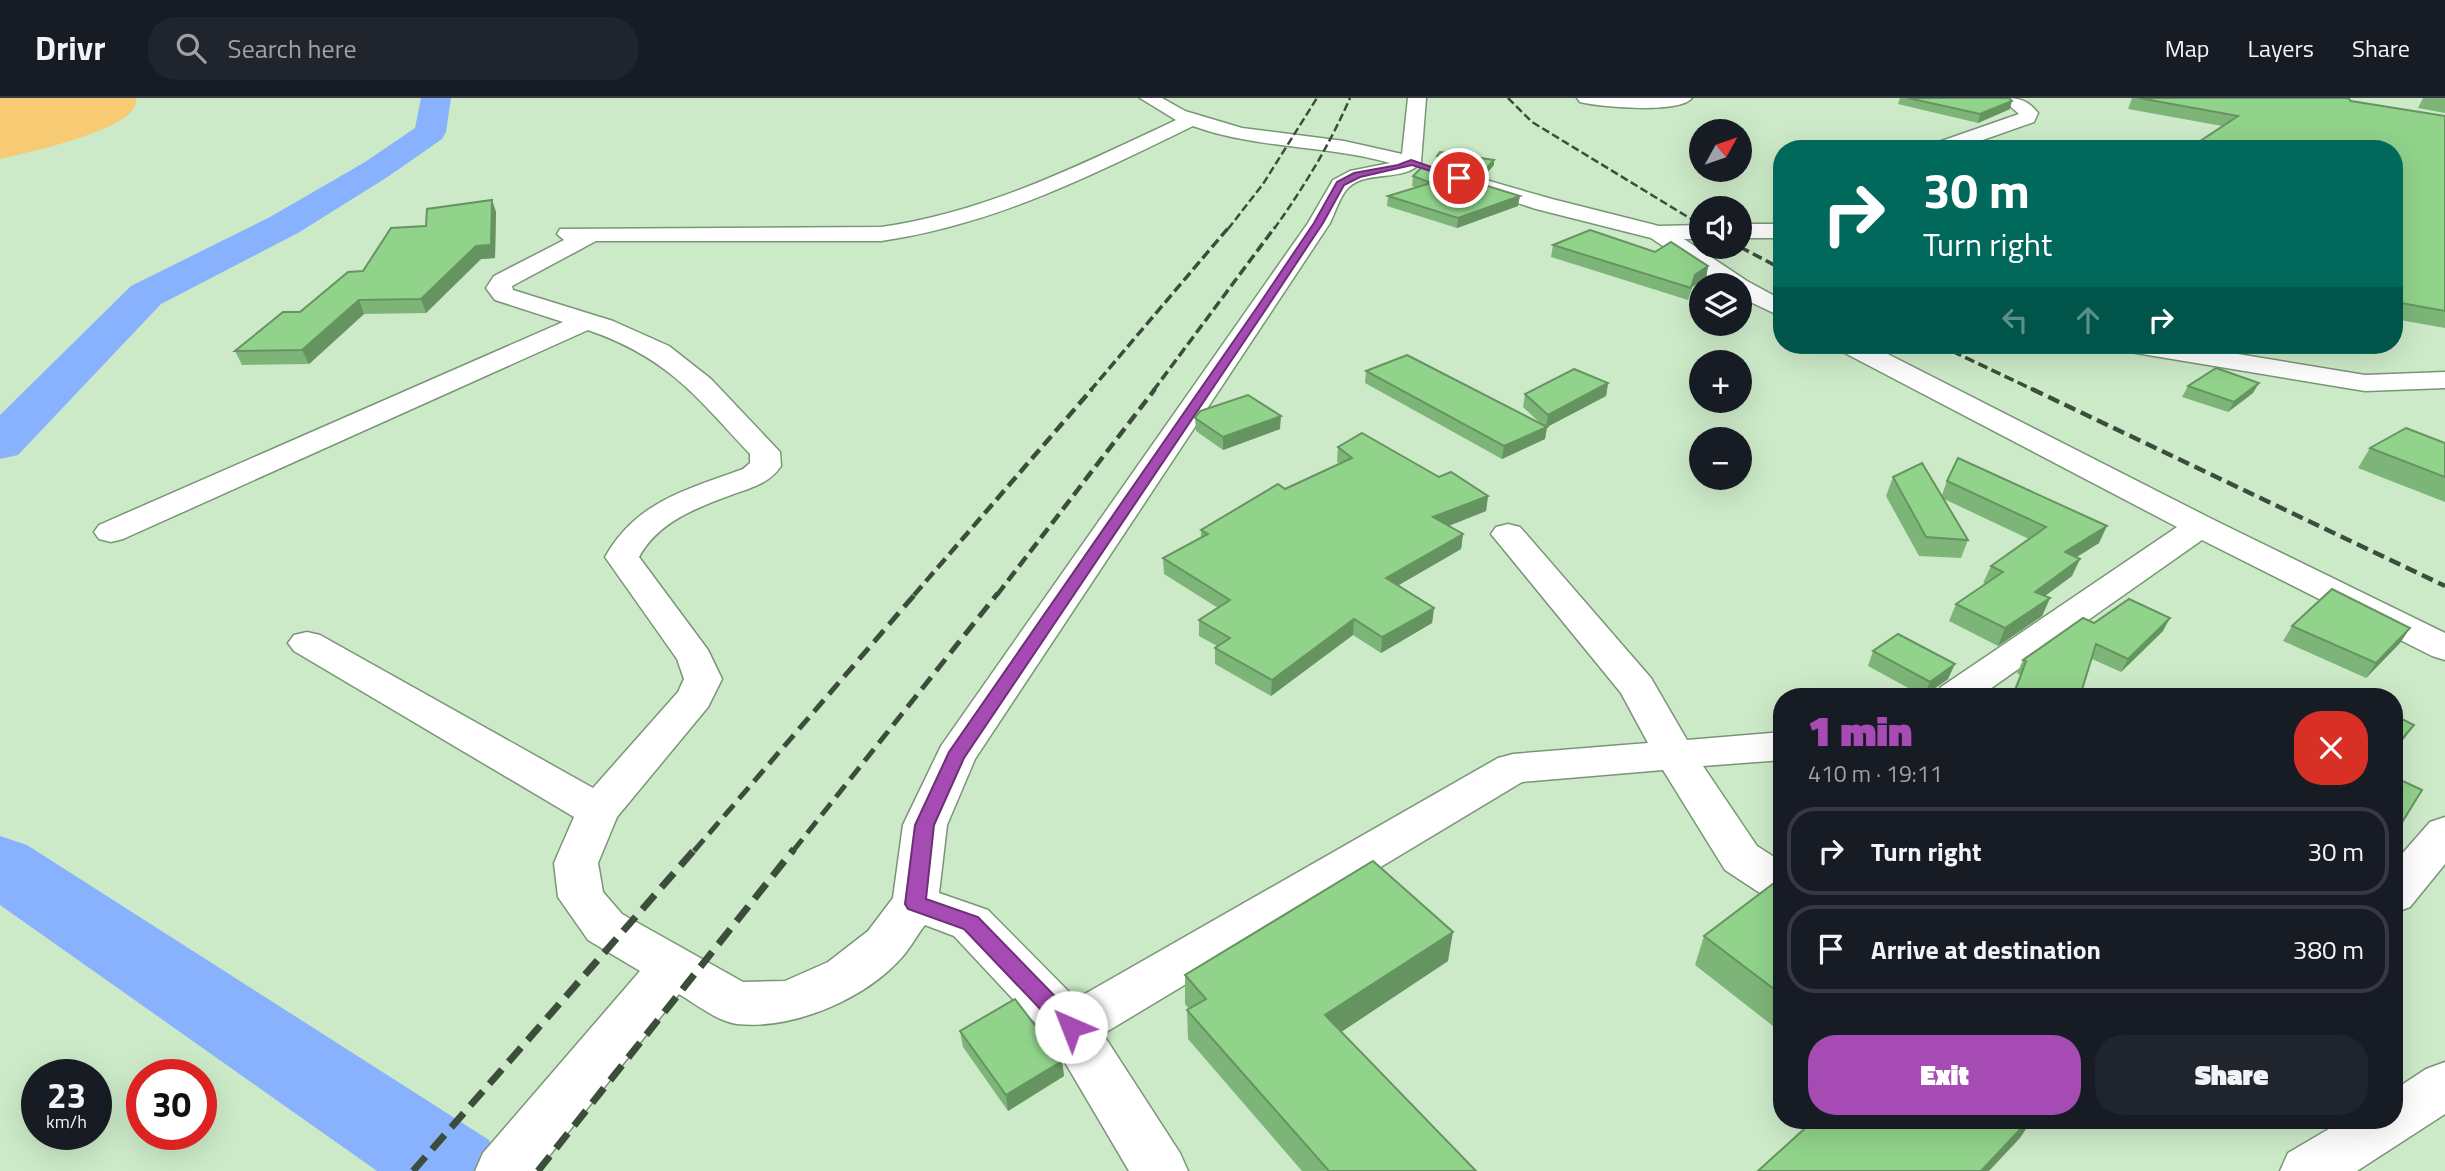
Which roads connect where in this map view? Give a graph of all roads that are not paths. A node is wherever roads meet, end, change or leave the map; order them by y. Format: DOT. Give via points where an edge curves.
graph roads {
  1 [pos="1149,98"];
  2 [pos="1417,98"];
  3 [pos="1586,98"];
  4 [pos="1683,98"];
  5 [pos="2010,98"];
  6 [pos="1189,121"];
  7 [pos="1963,140"];
  8 [pos="1431,169"];
  9 [pos="1752,231"];
  10 [pos="1773,231"];
  11 [pos="1689,232"];
  12 [pos="549,233"];
  13 [pos="1659,233"];
  14 [pos="592,234"];
  15 [pos="1719,273"];
  16 [pos="1752,294"];
  17 [pos="1773,305"];
  18 [pos="584,322"];
  19 [pos="1867,354"];
  20 [pos="2190,354"];
  21 [pos="2445,380"];
  22 [pos="2200,526"];
  23 [pos="111,532"];
  24 [pos="1508,534"];
  25 [pos="307,643"];
  26 [pos="2445,648"];
  27 [pos="1967,688"];
  28 [pos="1773,747"];
  29 [pos="1676,757"];
  30 [pos="598,811"];
  31 [pos="2445,833"];
  32 [pos="1773,879"];
  33 [pos="2403,884"];
  34 [pos="915,904"];
  35 [pos="673,967"];
  36 [pos="1071,1027"];
  37 [pos="2445,1084"];
  38 [pos="2403,1112"];
  39 [pos="2377,1129"];
  40 [pos="503,1171"];
  41 [pos="1160,1171"];
  42 [pos="2308,1171"];
  1 -- 6 [label="street"];
  2 -- 8 [label="street"];
  3 -- 4 [label="street" via="1606,102"];
  5 -- 7 [label="street" via="2028,113 2027,118"];
  6 -- 8 [label="street" via="1367,149"];
  6 -- 14 [label="street" via="1024,197 932,228 881,234"];
  8 -- 13 [label="street"];
  8 -- 34 [label="street" via="1400,167 1357,175 1340,184 1270,296 956,756 925,825"];
  9 -- 10 [label="street"];
  11 -- 13 [label="street"];
  12 -- 14 [label="street"];
  13 -- 15 [label="street"];
  14 -- 18 [label="street" via="503,281 498,288 505,295"];
  16 -- 17 [label="street"];
  18 -- 23 [label="street"];
  18 -- 30 [label="street" via="634,339 680,366 765,452 766,466 754,476 656,515 628,541 622,556 695,658 702,679 694,698"];
  19 -- 22 [label="street"];
  20 -- 21 [label="street" via="2365,383"];
  22 -- 26 [label="street"];
  22 -- 27 [label="street"];
  24 -- 29 [label="street" via="1637,687"];
  25 -- 30 [label="street"];
  28 -- 29 [label="street"];
  29 -- 32 [label="street" via="1741,858"];
  29 -- 36 [label="street" via="1513,768"];
  30 -- 35 [label="street" via="576,863 582,897 605,927"];
  31 -- 33 [label="street"];
  34 -- 35 [label="street" via="885,944 845,976 789,1002 736,1003"];
  34 -- 36 [label="street" via="971,923"];
  35 -- 40 [label="street"];
  36 -- 41 [label="street"];
  37 -- 38 [label="street"];
  39 -- 42 [label="street"];
}
